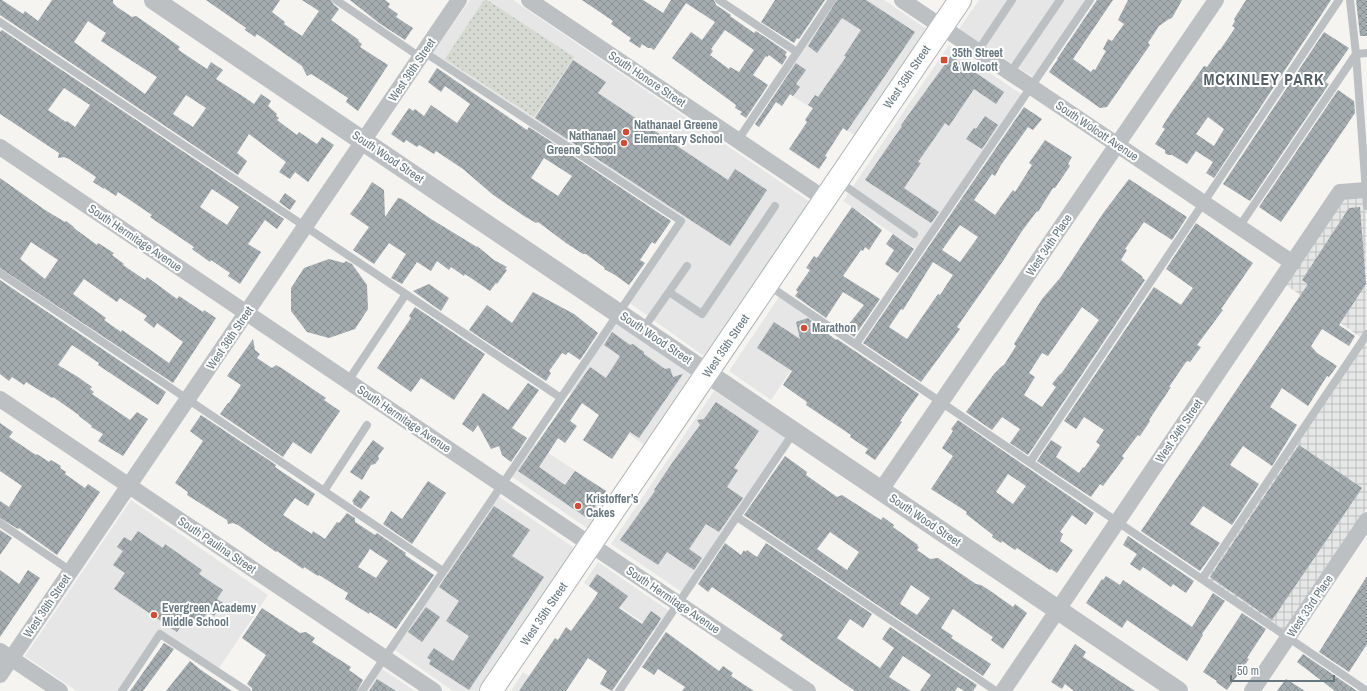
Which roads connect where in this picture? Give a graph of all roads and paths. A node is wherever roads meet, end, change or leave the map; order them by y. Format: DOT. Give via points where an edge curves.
graph roads {
  1 [pos="154,0"];
  2 [pos="336,0"];
  3 [pos="459,0"];
  4 [pos="529,0"];
  5 [pos="719,0"];
  6 [pos="832,0"];
  7 [pos="902,0"];
  8 [pos="960,0"];
  9 [pos="1012,0"];
  10 [pos="1060,0"];
  11 [pos="1090,0"];
  12 [pos="1216,0"];
  13 [pos="1340,0"];
  14 [pos="1350,0"];
  15 [pos="0,22"];
  16 [pos="942,27"];
  17 [pos="797,52"];
  18 [pos="978,52"];
  19 [pos="1367,53"];
  20 [pos="422,54"];
  21 [pos="1356,54"];
  22 [pos="1010,73"];
  23 [pos="1031,87"];
  24 [pos="738,140"];
  25 [pos="363,141"];
  26 [pos="1118,145"];
  27 [pos="0,147"];
  28 [pos="838,180"];
  29 [pos="1367,195"];
  30 [pos="825,199"];
  31 [pos="1204,203"];
  32 [pos="776,206"];
  33 [pos="305,226"];
  34 [pos="1239,227"];
  35 [pos="914,234"];
  36 [pos="1293,262"];
  37 [pos="687,266"];
  38 [pos="0,273"];
  39 [pos="767,284"];
  40 [pos="669,292"];
  41 [pos="406,294"];
  42 [pos="247,313"];
  43 [pos="619,313"];
  44 [pos="643,329"];
  45 [pos="1367,334"];
  46 [pos="856,344"];
  47 [pos="707,372"];
  48 [pos="348,381"];
  49 [pos="561,398"];
  50 [pos="0,399"];
  51 [pos="188,399"];
  52 [pos="942,402"];
  53 [pos="366,425"];
  54 [pos="795,432"];
  55 [pos="1030,462"];
  56 [pos="501,485"];
  57 [pos="129,486"];
  58 [pos="881,490"];
  59 [pos="324,491"];
  60 [pos="737,517"];
  61 [pos="1367,520"];
  62 [pos="1118,521"];
  63 [pos="0,523"];
  64 [pos="590,545"];
  65 [pos="71,571"];
  66 [pos="443,571"];
  67 [pos="1202,579"];
  68 [pos="678,604"];
  69 [pos="1058,610"];
  70 [pos="1288,638"];
  71 [pos="6,655"];
  72 [pos="385,658"];
  73 [pos="0,675"];
  74 [pos="60,691"];
  75 [pos="122,691"];
  76 [pos="247,691"];
  77 [pos="362,691"];
  78 [pos="434,691"];
  79 [pos="491,691"];
  80 [pos="620,691"];
  81 [pos="808,691"];
  82 [pos="996,691"];
  83 [pos="1003,691"];
  84 [pos="1178,691"];
  85 [pos="1252,691"];
  86 [pos="1367,691"];
  1 -- 25 [label="street, South Wood Street"];
  2 -- 20 [label="lane"];
  3 -- 20 [label="street, West 36th Street"];
  4 -- 24 [label="street, South Honore Street"];
  5 -- 17 [label="lane"];
  6 -- 17 [label="lane"];
  7 -- 16 [label="street, South Wolcott Avenue"];
  8 -- 16 [label="main road, West 35th Street"];
  9 -- 18 [label="lane"];
  10 -- 22 [label="lane"];
  11 -- 23 [label="lane"];
  12 -- 26 [label="street, West 34th Place"];
  13 -- 31 [label="lane"];
  14 -- 21 [label="lane"];
  15 -- 33 [label="lane"];
  16 -- 18 [label="street, South Wolcott Avenue"];
  16 -- 28 [label="main road, West 35th Street"];
  17 -- 24 [label="lane"];
  18 -- 22 [label="street, South Wolcott Avenue"];
  19 -- 21 [label="lane"];
  20 -- 25 [label="street, West 36th Street"];
  20 -- 43 [label="lane" via="681,221"];
  21 -- 29 [label="lane"];
  21 -- 34 [label="lane"];
  22 -- 23 [label="street, South Wolcott Avenue"];
  23 -- 26 [label="street, South Wolcott Avenue"];
  23 -- 46 [label="lane"];
  24 -- 30 [label="street, South Honore Street"];
  25 -- 33 [label="street, West 36th Street"];
  25 -- 43 [label="street, South Wood Street"];
  26 -- 31 [label="street, South Wolcott Avenue"];
  26 -- 52 [label="street, West 34th Place"];
  27 -- 42 [label="street, South Hermitage Avenue"];
  28 -- 30 [label="main road, West 35th Street"];
  28 -- 35 [label="lane"];
  29 -- 36 [label="street, West 34th Street" via="1340,192"];
  30 -- 39 [label="main road, West 35th Street"];
  31 -- 34 [label="street, South Wolcott Avenue"];
  31 -- 55 [label="lane"];
  32 -- 40 [label="lane" via="702,314"];
  33 -- 41 [label="lane"];
  33 -- 42 [label="street, West 36th Street"];
  34 -- 36 [label="street, South Wolcott Avenue"];
  36 -- 62 [label="street, West 34th Street"];
  37 -- 40 [label="lane"];
  38 -- 51 [label="lane"];
  39 -- 46 [label="lane"];
  39 -- 47 [label="main road, West 35th Street"];
  40 -- 44 [label="lane"];
  41 -- 48 [label="lane"];
  41 -- 49 [label="lane"];
  42 -- 48 [label="street, South Hermitage Avenue"];
  42 -- 51 [label="street, West 36th Street"];
  43 -- 44 [label="street, South Wood Street"];
  43 -- 49 [label="lane"];
  44 -- 47 [label="street, South Wood Street"];
  45 -- 67 [label="lane"];
  46 -- 52 [label="lane"];
  47 -- 54 [label="street, South Wood Street"];
  47 -- 64 [label="main road, West 35th Street"];
  48 -- 56 [label="street, South Hermitage Avenue"];
  49 -- 56 [label="lane"];
  50 -- 57 [label="street, South Paulina Street"];
  51 -- 57 [label="street, West 36th Street"];
  51 -- 59 [label="lane"];
  52 -- 55 [label="lane"];
  52 -- 58 [label="street, West 34th Place"];
  53 -- 59 [label="lane"];
  54 -- 58 [label="street, South Wood Street"];
  54 -- 60 [label="lane"];
  55 -- 62 [label="lane"];
  56 -- 64 [label="street, South Hermitage Avenue"];
  56 -- 66 [label="lane"];
  57 -- 65 [label="street, West 36th Street"];
  57 -- 72 [label="street, South Paulina Street"];
  58 -- 69 [label="street, South Wood Street"];
  59 -- 66 [label="lane"];
  60 -- 68 [label="lane"];
  60 -- 82 [label="lane"];
  61 -- 70 [label="street, West 33rd Place"];
  62 -- 67 [label="lane"];
  62 -- 69 [label="street, West 34th Street"];
  63 -- 65 [label="lane"];
  64 -- 68 [label="street, South Hermitage Avenue"];
  64 -- 79 [label="main road, West 35th Street"];
  65 -- 71 [label="street, West 36th Street"];
  66 -- 72 [label="lane"];
  67 -- 70 [label="lane"];
  68 -- 80 [label="lane"];
  68 -- 81 [label="street, South Hermitage Avenue"];
  69 -- 83 [label="street, West 34th Street"];
  69 -- 84 [label="street, South Wood Street"];
  70 -- 85 [label="street, West 33rd Place"];
  70 -- 86 [label="lane"];
  71 -- 73 [label="street, West 36th Street"];
  71 -- 74 [label="street"];
  72 -- 77 [label="lane"];
  72 -- 78 [label="street, South Paulina Street"];
  75 -- 76 [label="lane" via="160,634"];
}
